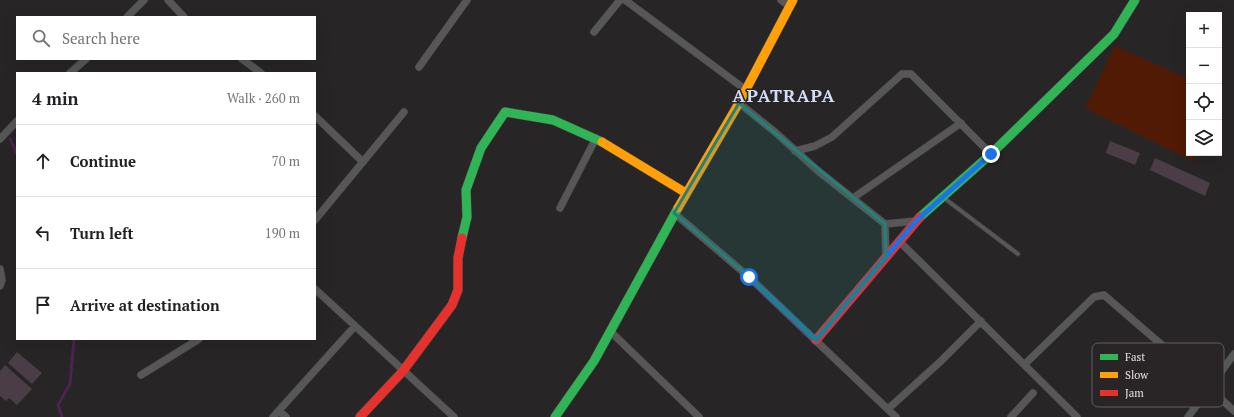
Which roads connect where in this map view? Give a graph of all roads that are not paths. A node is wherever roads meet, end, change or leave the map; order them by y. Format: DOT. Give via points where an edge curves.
graph roads {
  1 [pos="144,0"];
  2 [pos="168,0"];
  3 [pos="467,0"];
  4 [pos="620,0"];
  5 [pos="625,0"];
  6 [pos="1135,0"];
  7 [pos="788,2"];
  8 [pos="129,16"];
  9 [pos="183,16"];
  10 [pos="594,32"];
  11 [pos="85,60"];
  12 [pos="243,60"];
  13 [pos="79,65"];
  14 [pos="419,66"];
  15 [pos="71,72"];
  16 [pos="82,72"];
  17 [pos="260,72"];
  18 [pos="746,90"];
  19 [pos="739,103"];
  20 [pos="404,112"];
  21 [pos="316,117"];
  22 [pos="16,122"];
  23 [pos="961,123"];
  24 [pos="596,138"];
  25 [pos="0,139"];
  26 [pos="795,151"];
  27 [pos="991,154"];
  28 [pos="363,162"];
  29 [pos="686,193"];
  30 [pos="853,198"];
  31 [pos="944,198"];
  32 [pos="560,208"];
  33 [pos="674,214"];
  34 [pos="316,219"];
  35 [pos="916,221"];
  36 [pos="885,224"];
  37 [pos="900,242"];
  38 [pos="1018,254"];
  39 [pos="886,257"];
  40 [pos="0,269"];
  41 [pos="0,286"];
  42 [pos="316,289"];
  43 [pos="981,321"];
  44 [pos="355,326"];
  45 [pos="610,332"];
  46 [pos="197,340"];
  47 [pos="816,340"];
  48 [pos="1158,343"];
  49 [pos="1234,354"];
  50 [pos="1025,364"];
  51 [pos="1224,368"];
  52 [pos="403,371"];
  53 [pos="142,374"];
  54 [pos="1033,393"];
  55 [pos="1224,402"];
  56 [pos="1195,407"];
  57 [pos="888,409"];
  58 [pos="279,410"];
  59 [pos="1234,411"];
  60 [pos="273,417"];
  61 [pos="286,417"];
  62 [pos="360,417"];
  63 [pos="454,417"];
  64 [pos="554,417"];
  65 [pos="699,417"];
  66 [pos="896,417"];
  67 [pos="1011,417"];
  68 [pos="1077,417"];
  69 [pos="1188,417"];
  1 -- 8 [label="street"];
  2 -- 9 [label="street"];
  3 -- 14 [label="street"];
  4 -- 10 [label="street"];
  5 -- 18 [label="street"];
  6 -- 27 [label="street" via="1114,34"];
  7 -- 18 [label="street"];
  11 -- 13 [label="street"];
  12 -- 17 [label="street"];
  13 -- 15 [label="street"];
  13 -- 16 [label="street"];
  18 -- 19 [label="street"];
  19 -- 26 [label="street" via="776,132"];
  19 -- 29 [label="street"];
  20 -- 28 [label="street"];
  21 -- 28 [label="street"];
  22 -- 25 [label="street"];
  23 -- 26 [label="street" via="911,74 902,74 832,137 815,146"];
  23 -- 27 [label="street"];
  23 -- 30 [label="street"];
  24 -- 29 [label="street"];
  24 -- 32 [label="street"];
  24 -- 52 [label="street" via="553,120 507,111 503,114 481,148 466,190 467,217 458,258 458,290 452,305"];
  26 -- 30 [label="street"];
  27 -- 31 [label="street"];
  28 -- 34 [label="street"];
  29 -- 33 [label="street"];
  30 -- 36 [label="street"];
  31 -- 35 [label="street"];
  31 -- 38 [label="lane"];
  33 -- 45 [label="street"];
  33 -- 47 [label="street" via="749,277"];
  35 -- 36 [label="street"];
  35 -- 37 [label="street"];
  36 -- 39 [label="street"];
  37 -- 39 [label="street"];
  37 -- 43 [label="street"];
  39 -- 47 [label="street"];
  40 -- 41 [label="street"];
  42 -- 44 [label="street"];
  43 -- 50 [label="street"];
  43 -- 57 [label="street"];
  44 -- 52 [label="street"];
  44 -- 58 [label="street"];
  45 -- 64 [label="street" via="594,360"];
  45 -- 65 [label="street"];
  46 -- 53 [label="street"];
  47 -- 57 [label="street"];
  48 -- 50 [label="street" via="1104,295 1094,297"];
  49 -- 51 [label="street"];
  50 -- 68 [label="street"];
  52 -- 62 [label="street"];
  52 -- 63 [label="street"];
  54 -- 67 [label="street"];
  55 -- 59 [label="street"];
  56 -- 69 [label="street"];
  57 -- 66 [label="street"];
  58 -- 60 [label="street"];
  58 -- 61 [label="street"];
}
